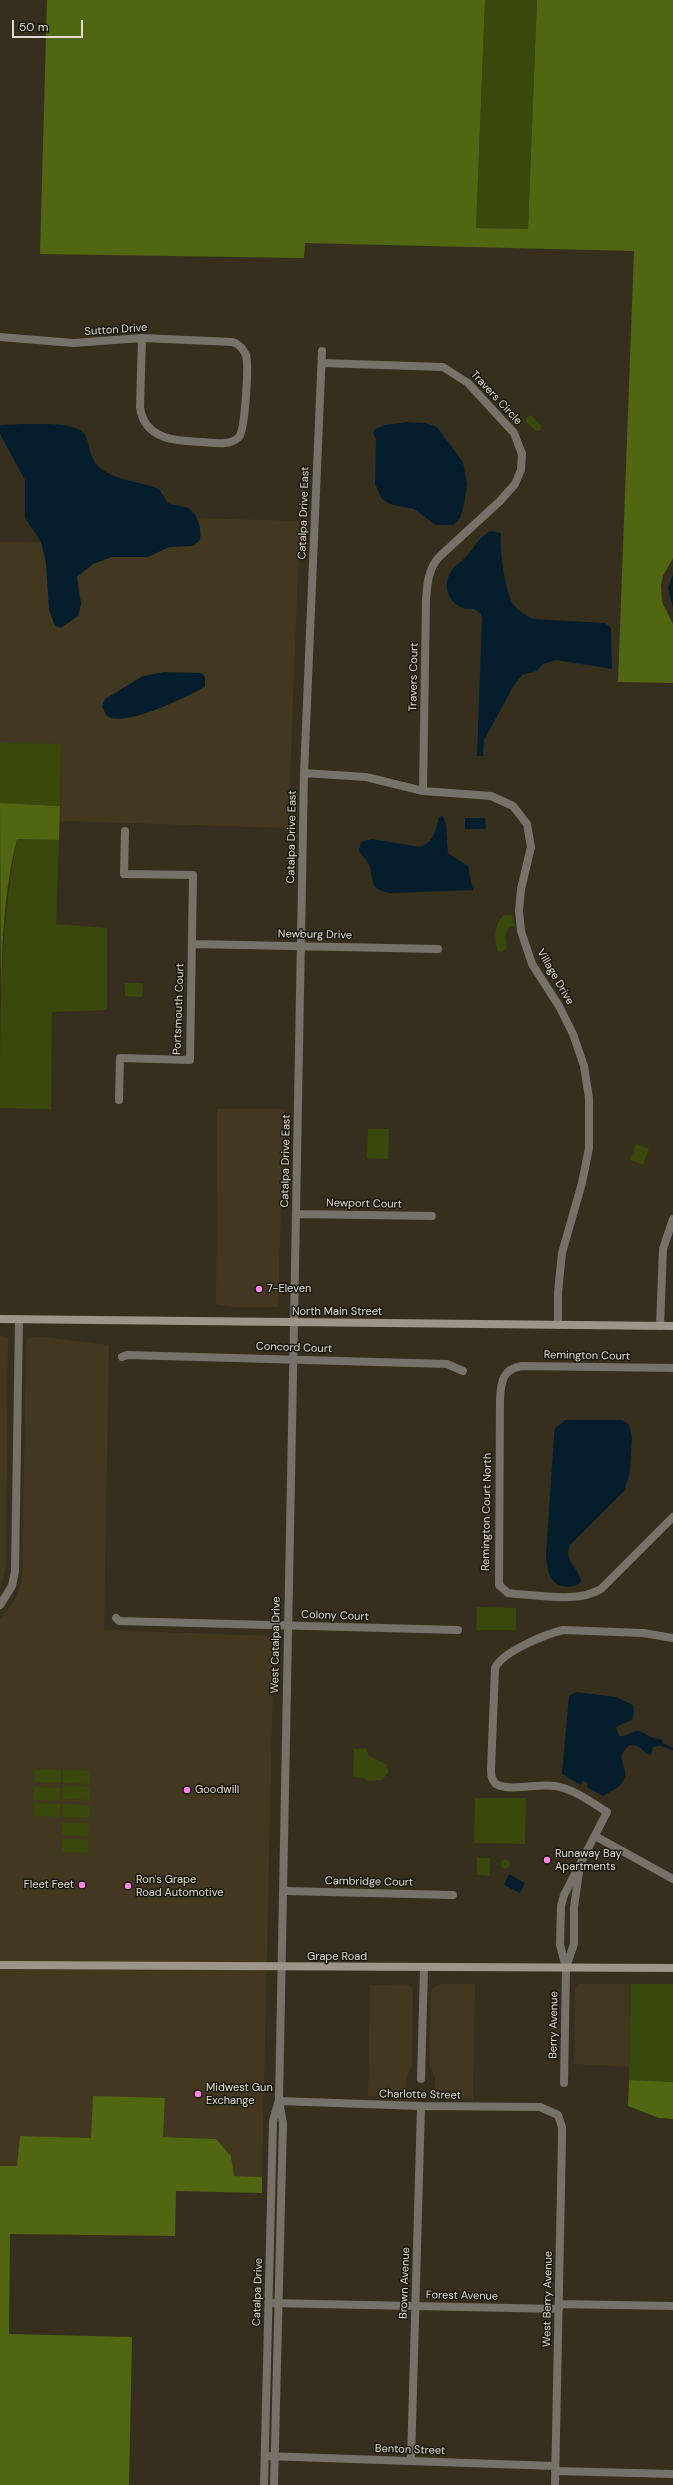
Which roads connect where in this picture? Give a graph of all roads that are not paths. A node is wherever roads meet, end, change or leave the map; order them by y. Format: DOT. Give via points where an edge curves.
graph roads {
  1 [pos="0,337"];
  2 [pos="142,338"];
  3 [pos="322,351"];
  4 [pos="322,363"];
  5 [pos="433,563"];
  6 [pos="304,773"];
  7 [pos="423,791"];
  8 [pos="125,831"];
  9 [pos="192,944"];
  10 [pos="300,946"];
  11 [pos="438,949"];
  12 [pos="119,1100"];
  13 [pos="296,1214"];
  14 [pos="432,1216"];
  15 [pos="673,1219"];
  16 [pos="0,1319"];
  17 [pos="19,1320"];
  18 [pos="294,1323"];
  19 [pos="558,1325"];
  20 [pos="660,1326"];
  21 [pos="673,1326"];
  22 [pos="122,1357"];
  23 [pos="293,1360"];
  24 [pos="673,1368"];
  25 [pos="463,1371"];
  26 [pos="504,1375"];
  27 [pos="673,1516"];
  28 [pos="0,1605"];
  29 [pos="116,1618"];
  30 [pos="287,1625"];
  31 [pos="458,1630"];
  32 [pos="673,1638"];
  33 [pos="595,1836"];
  34 [pos="581,1860"];
  35 [pos="673,1879"];
  36 [pos="284,1892"];
  37 [pos="453,1895"];
  38 [pos="0,1965"];
  39 [pos="281,1968"];
  40 [pos="424,1968"];
  41 [pos="566,1968"];
  42 [pos="673,1968"];
  43 [pos="421,2079"];
  44 [pos="564,2082"];
  45 [pos="279,2101"];
  46 [pos="421,2106"];
  47 [pos="558,2115"];
  48 [pos="269,2303"];
  49 [pos="279,2303"];
  50 [pos="416,2306"];
  51 [pos="559,2306"];
  52 [pos="673,2306"];
  53 [pos="265,2456"];
  54 [pos="275,2456"];
  55 [pos="411,2461"];
  56 [pos="555,2468"];
  57 [pos="673,2474"];
  58 [pos="264,2485"];
  59 [pos="274,2485"];
  60 [pos="554,2485"];
  1 -- 2 [label="street, Sutton Drive" via="73,343"];
  2 -- 2 [label="street, Sutton Drive" via="140,407 144,422 157,434 172,440 222,443 236,440 244,426 247,359 242,348 233,342"];
  3 -- 4 [label="street, Catalpa Drive East"];
  4 -- 5 [label="street, Travers Circle" via="443,367 468,383 516,437 522,454 521,470 515,484"];
  4 -- 6 [label="street, Catalpa Drive East"];
  5 -- 7 [label="street, Travers Court" via="427,585"];
  6 -- 7 [label="street, Village Drive" via="366,777"];
  6 -- 10 [label="street, Catalpa Drive East"];
  7 -- 19 [label="street, Village Drive" via="481,794 503,800 520,814 531,836 519,901 521,931 532,964 559,1006 573,1034 584,1066 589,1098 589,1148 562,1254"];
  8 -- 9 [label="street" via="124,874 193,875"];
  9 -- 10 [label="street, Newburg Drive"];
  9 -- 12 [label="street, Portsmouth Court" via="190,1060 120,1058"];
  10 -- 11 [label="street, Newburg Drive"];
  10 -- 13 [label="street, Catalpa Drive East"];
  13 -- 14 [label="street, Newport Court"];
  13 -- 18 [label="street, Catalpa Drive East"];
  15 -- 20 [label="street" via="663,1248"];
  16 -- 17 [label="main road, North Main Street"];
  17 -- 18 [label="main road, North Main Street"];
  17 -- 28 [label="street" via="15,1572 12,1586"];
  18 -- 19 [label="main road, North Main Street"];
  18 -- 23 [label="street, West Catalpa Drive"];
  19 -- 20 [label="main road, North Main Street"];
  20 -- 21 [label="main road, North Main Street"];
  22 -- 23 [label="street, Concord Court" via="135,1355"];
  23 -- 25 [label="street, Concord Court" via="447,1364"];
  23 -- 30 [label="street, West Catalpa Drive"];
  24 -- 26 [label="street, Remington Court" via="522,1366 514,1367"];
  26 -- 27 [label="street, Remington Court North" via="500,1399 497,1568 502,1589 516,1594 592,1594"];
  29 -- 30 [label="street, Colony Court" via="119,1621"];
  30 -- 31 [label="street, Colony Court"];
  30 -- 36 [label="street, West Catalpa Drive"];
  32 -- 33 [label="street" via="643,1633 563,1630 552,1632 498,1660 495,1668 492,1778 496,1784 505,1786 555,1786 580,1795 608,1812"];
  33 -- 34 [label="street"];
  33 -- 35 [label="street"];
  34 -- 41 [label="street" via="574,1907 574,1944"];
  34 -- 41 [label="street" via="561,1906 560,1945"];
  36 -- 37 [label="street, Cambridge Court"];
  36 -- 39 [label="street, West Catalpa Drive"];
  38 -- 39 [label="main road, Grape Road"];
  39 -- 40 [label="main road, Grape Road"];
  39 -- 45 [label="street, Catalpa Drive"];
  40 -- 41 [label="main road, Grape Road"];
  40 -- 43 [label="street"];
  41 -- 42 [label="main road, Grape Road"];
  41 -- 44 [label="street, Berry Avenue"];
  45 -- 46 [label="street, Charlotte Street"];
  45 -- 48 [label="street, Catalpa Drive" via="273,2124"];
  45 -- 49 [label="street, Catalpa Drive" via="283,2123"];
  46 -- 47 [label="street, Charlotte Street" via="540,2107 552,2110"];
  46 -- 50 [label="street, Brown Avenue"];
  47 -- 51 [label="street, West Berry Avenue" via="562,2127"];
  48 -- 49 [label="street, Forest Avenue"];
  48 -- 53 [label="street, Catalpa Drive"];
  49 -- 50 [label="street, Forest Avenue"];
  49 -- 54 [label="street, Catalpa Drive"];
  50 -- 51 [label="street, Forest Avenue"];
  50 -- 55 [label="street, Brown Avenue"];
  51 -- 52 [label="street, Forest Avenue"];
  51 -- 56 [label="street, West Berry Avenue"];
  53 -- 54 [label="street, Benton Street"];
  53 -- 58 [label="street, Catalpa Drive"];
  54 -- 55 [label="street, Benton Street"];
  54 -- 59 [label="street, Catalpa Drive"];
  55 -- 56 [label="street, Benton Street"];
  56 -- 57 [label="street, Benton Street"];
  56 -- 60 [label="street, West Berry Avenue"];
}
